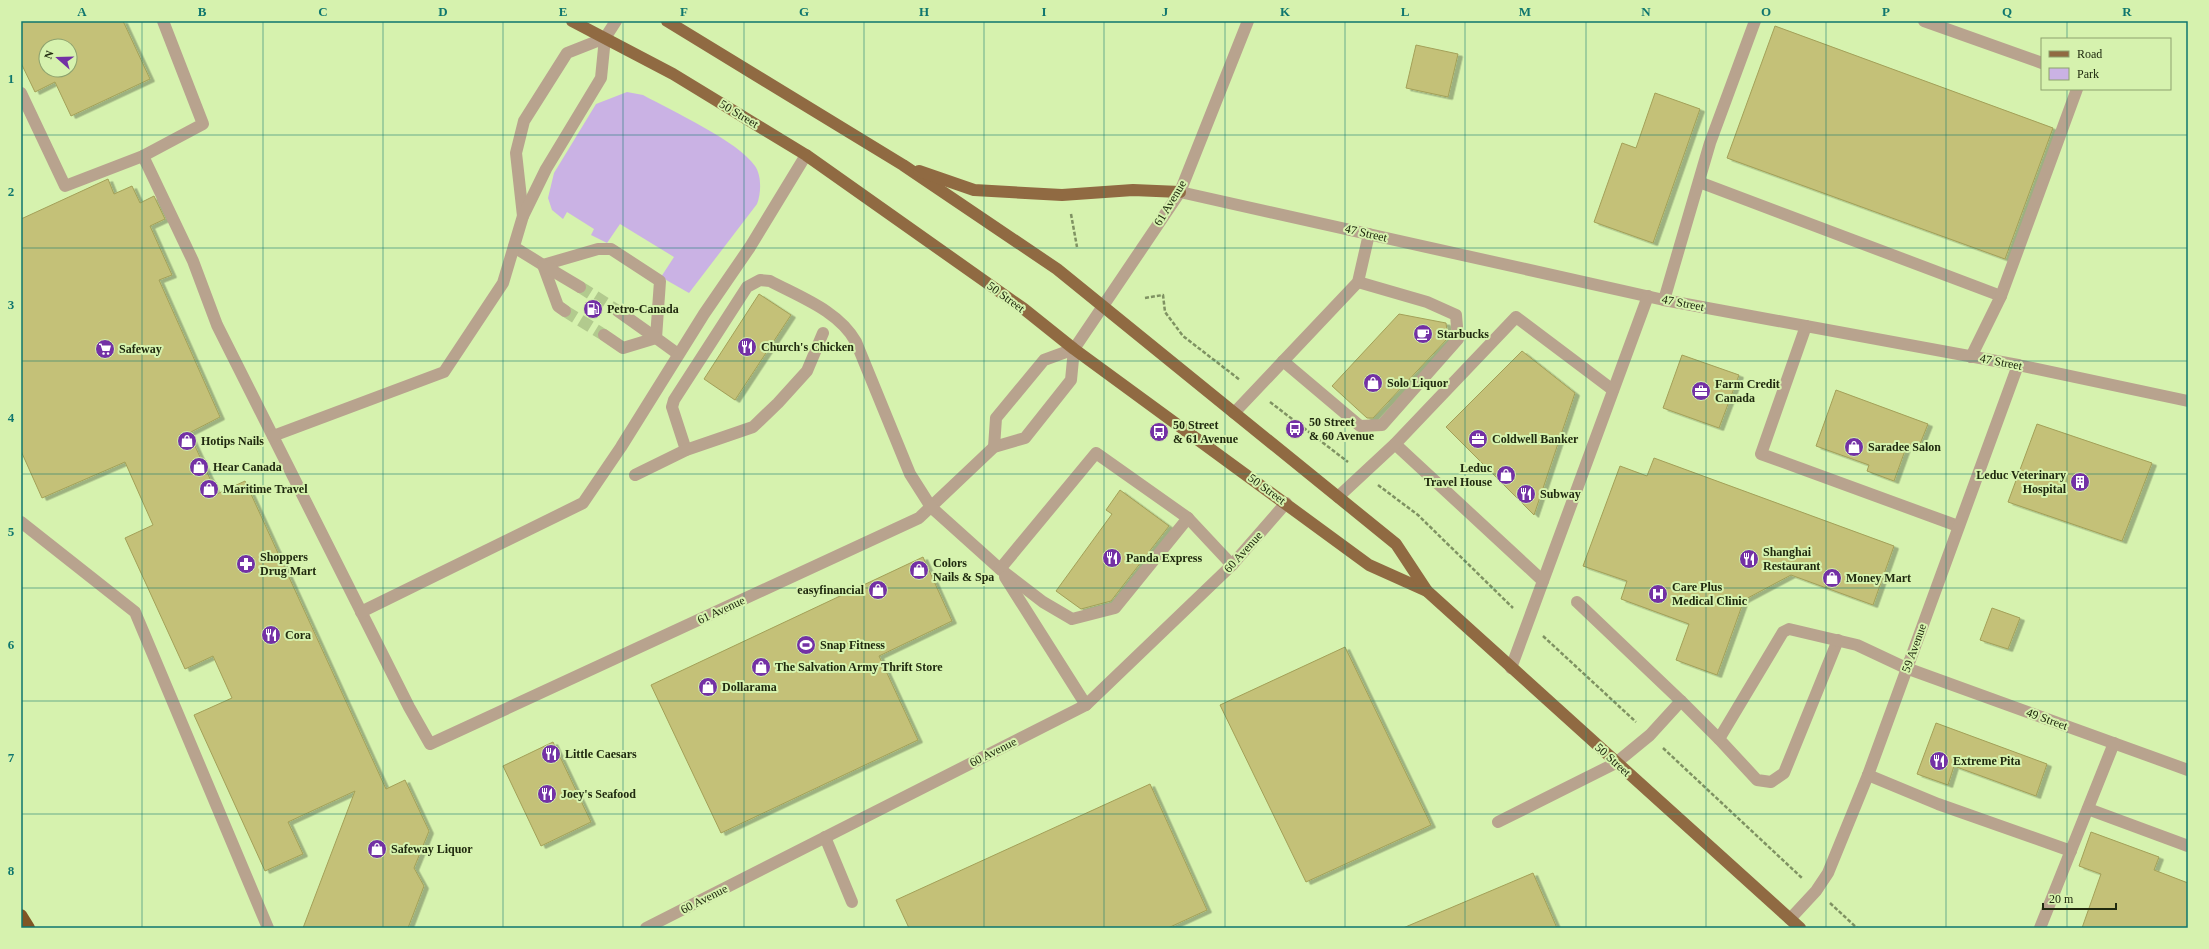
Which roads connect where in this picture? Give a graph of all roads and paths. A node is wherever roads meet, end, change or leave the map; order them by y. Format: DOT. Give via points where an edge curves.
graph roads {
  1 [pos="163,21"];
  2 [pos="572,21"];
  3 [pos="616,21"];
  4 [pos="667,21"];
  5 [pos="1248,21"];
  6 [pos="1755,21"];
  7 [pos="1924,21"];
  8 [pos="605,38"];
  9 [pos="2041,63"];
  10 [pos="2077,90"];
  11 [pos="21,93"];
  12 [pos="806,155"];
  13 [pos="143,156"];
  14 [pos="903,165"];
  15 [pos="1699,182"];
  16 [pos="1180,192"];
  17 [pos="1071,212"];
  18 [pos="523,216"];
  19 [pos="1369,234"];
  20 [pos="514,247"];
  21 [pos="1077,247"];
  22 [pos="543,265"];
  23 [pos="1358,282"];
  24 [pos="580,287"];
  25 [pos="1648,296"];
  26 [pos="2001,296"];
  27 [pos="1145,298"];
  28 [pos="1664,300"];
  29 [pos="1104,307"];
  30 [pos="566,311"];
  31 [pos="618,311"];
  32 [pos="1806,326"];
  33 [pos="823,333"];
  34 [pos="604,335"];
  35 [pos="656,338"];
  36 [pos="1074,349"];
  37 [pos="678,354"];
  38 [pos="1971,357"];
  39 [pos="1283,361"];
  40 [pos="2018,365"];
  41 [pos="1613,390"];
  42 [pos="1255,391"];
  43 [pos="2188,401"];
  44 [pos="1234,413"];
  45 [pos="273,436"];
  46 [pos="1396,444"];
  47 [pos="994,447"];
  48 [pos="686,450"];
  49 [pos="1364,474"];
  50 [pos="635,475"];
  51 [pos="1338,497"];
  52 [pos="1286,503"];
  53 [pos="931,507"];
  54 [pos="1188,518"];
  55 [pos="21,522"];
  56 [pos="1958,526"];
  57 [pos="1232,566"];
  58 [pos="1000,569"];
  59 [pos="1543,581"];
  60 [pos="1427,591"];
  61 [pos="1577,602"];
  62 [pos="361,612"];
  63 [pos="1528,622"];
  64 [pos="1838,640"];
  65 [pos="1511,668"];
  66 [pos="1906,668"];
  67 [pos="1681,701"];
  68 [pos="1086,705"];
  69 [pos="1650,735"];
  70 [pos="1719,739"];
  71 [pos="2114,743"];
  72 [pos="1616,763"];
  73 [pos="2188,770"];
  74 [pos="1868,775"];
  75 [pos="2088,809"];
  76 [pos="1498,822"];
  77 [pos="825,837"];
  78 [pos="2188,846"];
  79 [pos="2071,851"];
  80 [pos="1816,891"];
  81 [pos="852,902"];
  82 [pos="21,915"];
  83 [pos="1790,919"];
  84 [pos="29,928"];
  85 [pos="268,928"];
  86 [pos="646,928"];
  87 [pos="1800,928"];
  88 [pos="1858,928"];
  89 [pos="2040,928"];
  1 -- 13 [label="street" via="203,124"];
  2 -- 8 [label="main road, 50 Street"];
  3 -- 8 [label="street"];
  4 -- 14 [label="main road, 50 Street"];
  5 -- 16 [label="street, 61 Avenue"];
  6 -- 15 [label="street" via="1710,143"];
  7 -- 9 [label="street"];
  8 -- 12 [label="main road, 50 Street" via="673,74"];
  8 -- 18 [label="street" via="601,78 546,169"];
  8 -- 18 [label="street" via="567,53 524,121 516,154"];
  10 -- 26 [label="street"];
  11 -- 13 [label="street" via="66,186"];
  12 -- 36 [label="main road, 50 Street" via="1024,309"];
  12 -- 37 [label="street" via="750,247"];
  13 -- 45 [label="street" via="193,261 217,325"];
  14 -- 16 [label="main road" via="974,190 1062,195 1133,190"];
  14 -- 29 [label="main road, 50 Street" via="1057,270"];
  15 -- 26 [label="street"];
  15 -- 28 [label="street"];
  16 -- 19 [label="street, 47 Street"];
  16 -- 29 [label="street, 61 Avenue"];
  17 -- 21 [label="path"];
  18 -- 20 [label="street"];
  19 -- 23 [label="street"];
  19 -- 25 [label="street, 47 Street"];
  20 -- 22 [label="street"];
  20 -- 45 [label="street" via="504,283 444,372"];
  22 -- 24 [label="street"];
  22 -- 30 [label="street" via="558,306"];
  22 -- 35 [label="street" via="598,250 611,249 660,281"];
  23 -- 39 [label="street"];
  23 -- 39 [label="street" via="1427,302 1456,316 1458,339 1382,424 1360,426"];
  25 -- 28 [label="street, 47 Street"];
  25 -- 41 [label="street"];
  26 -- 38 [label="street"];
  27 -- 42 [label="path" via="1163,295 1165,312 1183,336"];
  28 -- 32 [label="street, 47 Street"];
  29 -- 36 [label="street, 61 Avenue"];
  29 -- 44 [label="main road, 50 Street"];
  31 -- 35 [label="street"];
  32 -- 38 [label="street, 47 Street"];
  32 -- 56 [label="street" via="1761,454"];
  33 -- 48 [label="street" via="807,371 778,404 753,427"];
  34 -- 35 [label="street" via="623,348"];
  35 -- 37 [label="street"];
  36 -- 47 [label="street" via="1044,360 996,418"];
  36 -- 47 [label="street, 61 Avenue" via="1071,380 1025,438"];
  36 -- 52 [label="main road, 50 Street"];
  37 -- 62 [label="street" via="583,503"];
  38 -- 40 [label="street, 47 Street"];
  39 -- 42 [label="street"];
  40 -- 43 [label="street, 47 Street"];
  40 -- 56 [label="street, 59 Avenue"];
  41 -- 46 [label="street" via="1516,317"];
  41 -- 59 [label="street"];
  42 -- 44 [label="street"];
  42 -- 49 [label="path"];
  44 -- 51 [label="main road, 50 Street"];
  45 -- 62 [label="street"];
  46 -- 49 [label="street"];
  46 -- 59 [label="street"];
  47 -- 53 [label="street, 61 Avenue"];
  48 -- 50 [label="street"];
  48 -- 53 [label="street" via="672,407 674,400 747,287 760,280 770,281 827,312 849,329 910,474"];
  49 -- 51 [label="street"];
  49 -- 63 [label="path" via="1418,515"];
  51 -- 60 [label="main road, 50 Street" via="1396,544"];
  52 -- 57 [label="street, 60 Avenue"];
  52 -- 60 [label="main road, 50 Street" via="1369,565"];
  53 -- 58 [label="street"];
  53 -- 62 [label="street, 61 Avenue" via="913,521 430,744"];
  54 -- 57 [label="street"];
  54 -- 58 [label="street" via="1115,608 1072,619 1043,602"];
  54 -- 58 [label="street" via="1096,453"];
  55 -- 85 [label="street" via="135,612"];
  56 -- 66 [label="street, 59 Avenue"];
  57 -- 68 [label="street, 60 Avenue"];
  58 -- 68 [label="street"];
  59 -- 63 [label="street"];
  60 -- 65 [label="main road, 50 Street"];
  61 -- 67 [label="street"];
  63 -- 65 [label="street"];
  63 -- 69 [label="path"];
  64 -- 66 [label="street, 49 Street" via="1857,644"];
  64 -- 70 [label="street, 49 Street" via="1789,628 1783,632"];
  64 -- 70 [label="street" via="1784,772 1771,782 1757,780"];
  65 -- 72 [label="main road, 50 Street"];
  66 -- 71 [label="street, 49 Street"];
  66 -- 74 [label="street, 59 Avenue"];
  67 -- 69 [label="street"];
  67 -- 70 [label="street"];
  68 -- 77 [label="street, 60 Avenue"];
  69 -- 72 [label="street"];
  69 -- 80 [label="path"];
  71 -- 73 [label="street, 49 Street"];
  71 -- 75 [label="street"];
  72 -- 76 [label="street"];
  72 -- 83 [label="main road, 50 Street"];
  74 -- 79 [label="street" via="1938,804"];
  74 -- 80 [label="street, 59 Avenue" via="1828,873"];
  75 -- 78 [label="street"];
  75 -- 79 [label="street"];
  77 -- 81 [label="street"];
  77 -- 86 [label="street, 60 Avenue"];
  79 -- 89 [label="street"];
  80 -- 83 [label="street, 59 Avenue"];
  80 -- 88 [label="path"];
  82 -- 84 [label="highway"];
  83 -- 87 [label="main road, 50 Street"];
}
